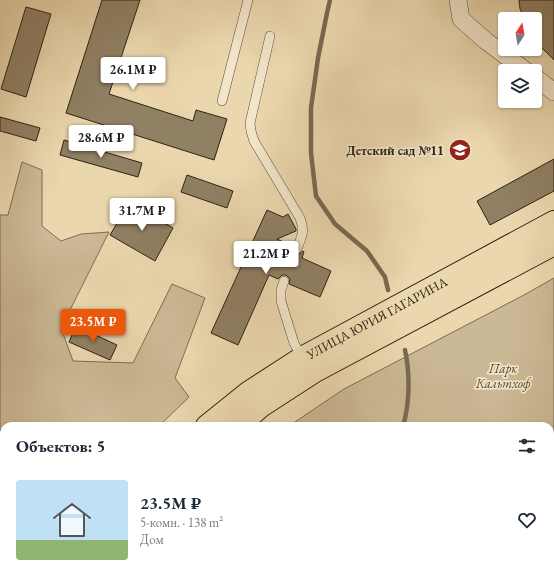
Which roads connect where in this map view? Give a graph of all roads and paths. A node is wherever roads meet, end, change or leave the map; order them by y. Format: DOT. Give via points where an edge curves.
graph roads {
  1 [pos="248,0"];
  2 [pos="458,0"];
  3 [pos="270,36"];
  4 [pos="516,64"];
  5 [pos="542,83"];
  6 [pos="554,92"];
  7 [pos="222,101"];
  8 [pos="554,222"];
  9 [pos="554,244"];
  10 [pos="297,248"];
  11 [pos="284,281"];
  12 [pos="302,358"];
  13 [pos="211,422"];
  14 [pos="243,422"];
  1 -- 7 [label="lane"];
  2 -- 4 [label="street" via="461,19 486,42"];
  3 -- 10 [label="lane" via="250,123 251,131 254,141 302,222 303,234"];
  5 -- 6 [label="street"];
  8 -- 12 [label="main road, УЛИЦА ЮРИЯ ГАГАРИНА"];
  9 -- 14 [label="main road, УЛИЦА ЮРИЯ ГАГАРИНА" via="315,371 261,406"];
  11 -- 12 [label="lane" via="281,301 294,343"];
  12 -- 13 [label="main road, УЛИЦА ЮРИЯ ГАГАРИНА"];
}
